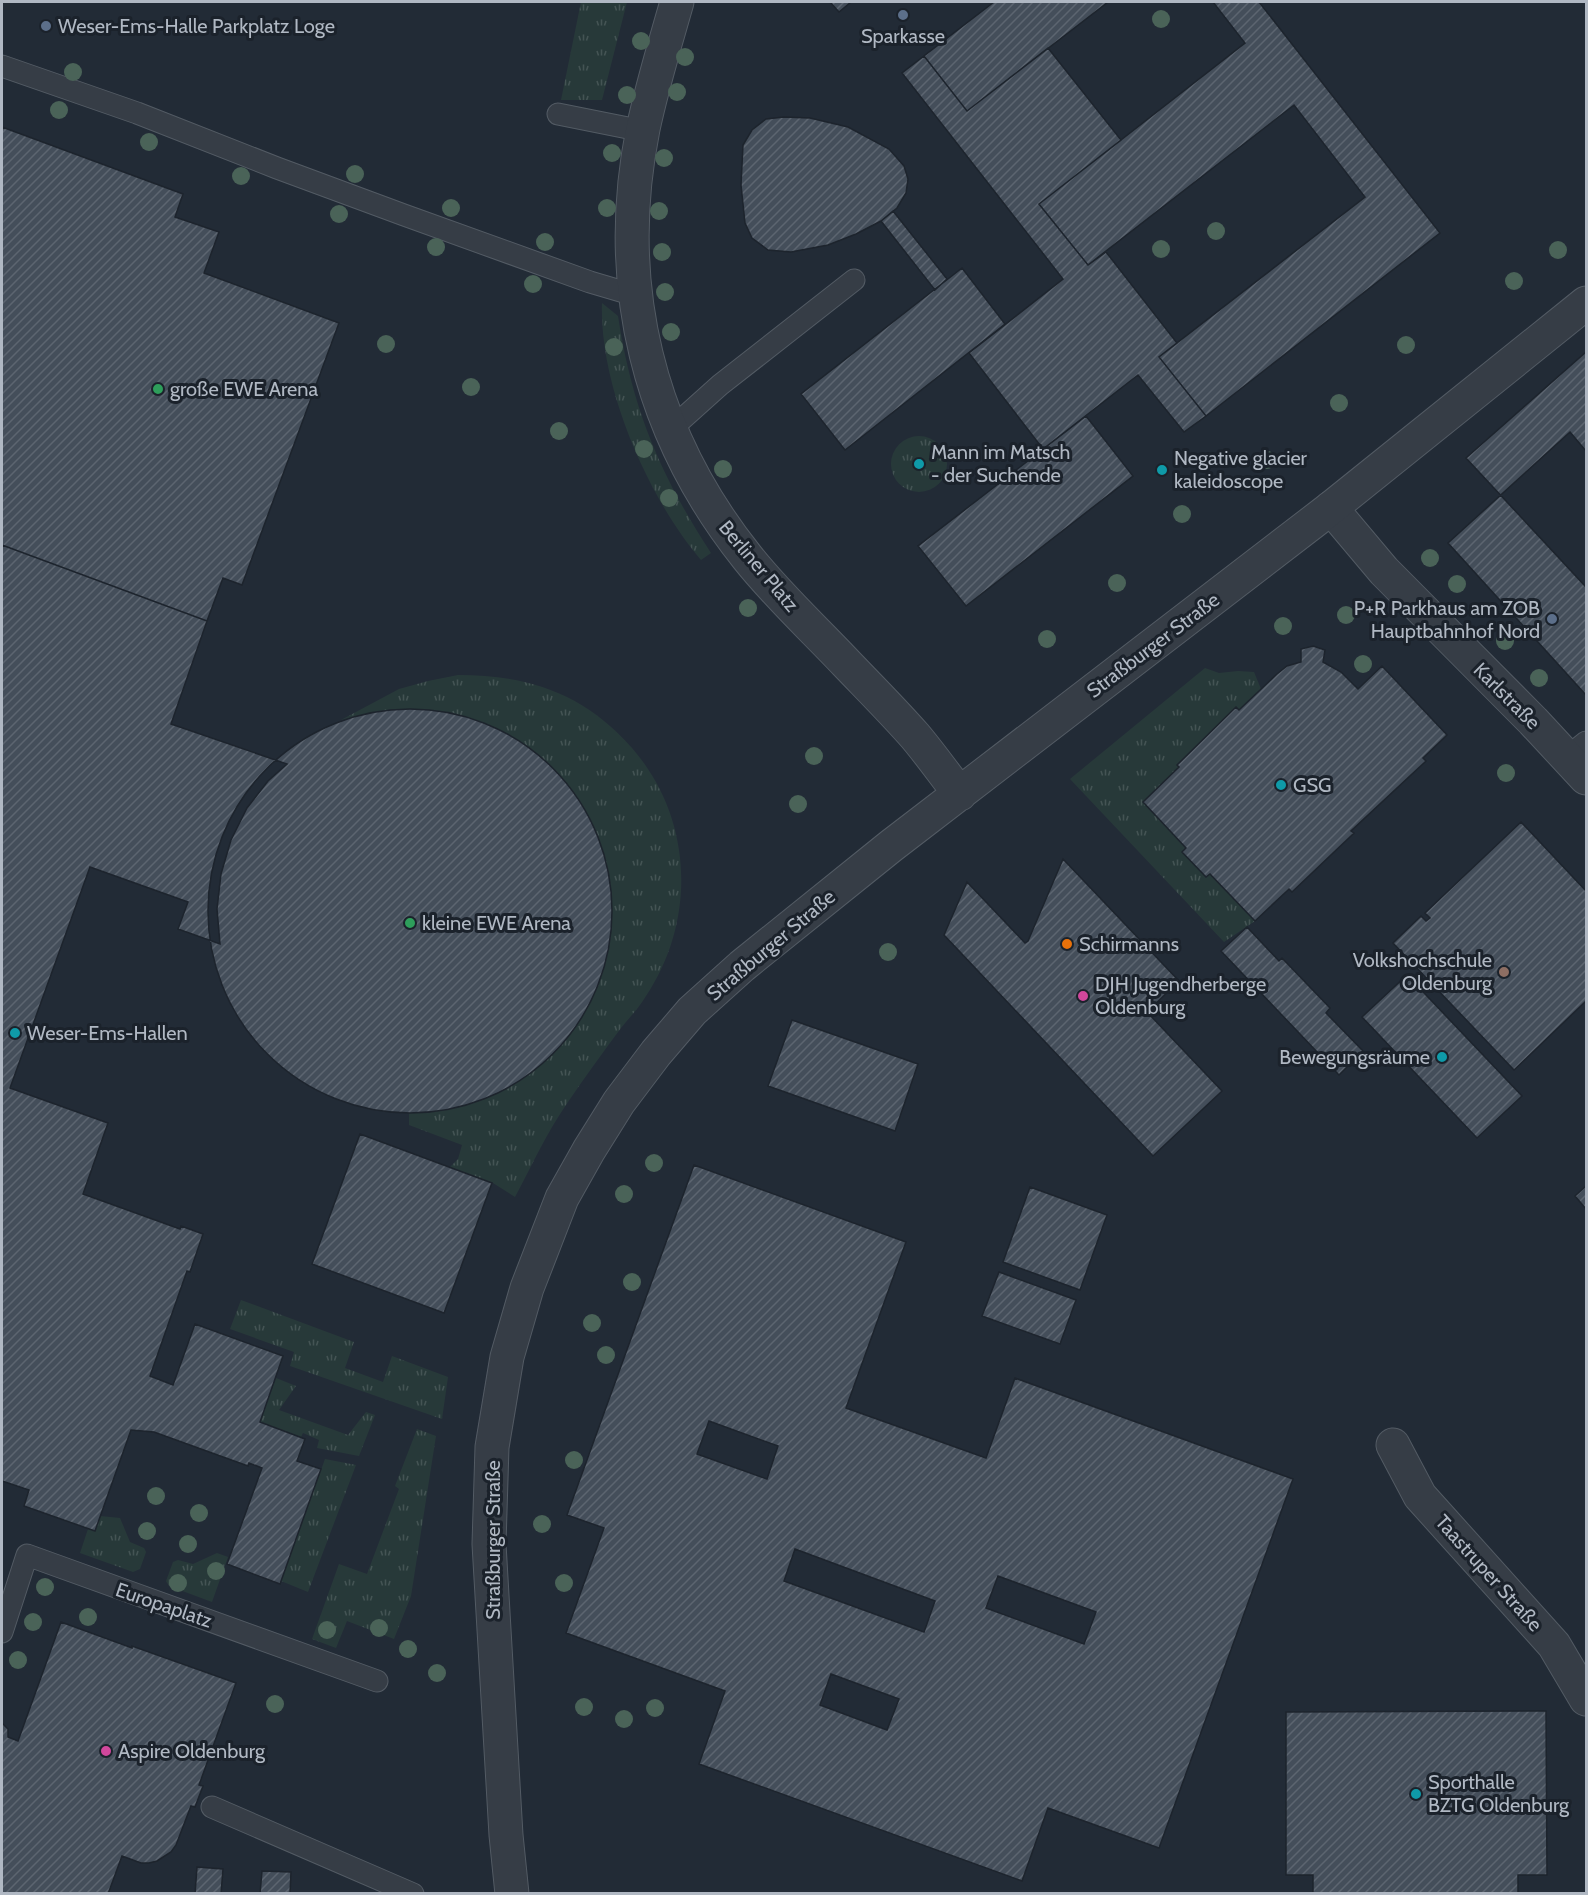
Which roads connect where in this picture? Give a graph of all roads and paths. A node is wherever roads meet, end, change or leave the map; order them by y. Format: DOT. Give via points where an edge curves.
graph roads {
  1 [pos="677,2"];
  2 [pos="2,66"];
  3 [pos="558,114"];
  4 [pos="643,131"];
  5 [pos="854,280"];
  6 [pos="634,295"];
  7 [pos="1587,303"];
  8 [pos="671,429"];
  9 [pos="1331,508"];
  10 [pos="1580,759"];
  11 [pos="960,794"];
  12 [pos="1393,1445"];
  13 [pos="2,1632"];
  14 [pos="377,1681"];
  15 [pos="1587,1699"];
  16 [pos="212,1807"];
  17 [pos="413,1893"];
  18 [pos="512,1893"];
  1 -- 4 [label="street, Berliner Platz"];
  2 -- 6 [label="lane" via="536,263"];
  3 -- 4 [label="lane"];
  4 -- 6 [label="street, Berliner Platz" via="635,186"];
  5 -- 8 [label="lane" via="720,385"];
  6 -- 8 [label="street, Berliner Platz" via="655,389"];
  7 -- 9 [label="street, Straßburger Straße"];
  8 -- 11 [label="street, Berliner Platz" via="701,489 747,556 916,737"];
  9 -- 10 [label="street, Karlstraße" via="1384,571 1533,722"];
  9 -- 11 [label="street, Straßburger Straße"];
  11 -- 18 [label="street, Straßburger Straße" via="742,966 692,1011 619,1102 562,1198 527,1288 507,1357 492,1447 489,1544"];
  12 -- 15 [label="street, Taastruper Straße" via="1420,1496 1554,1645"];
  13 -- 14 [label="lane, Europaplatz" via="27,1555"];
  16 -- 17 [label="lane"];
}
